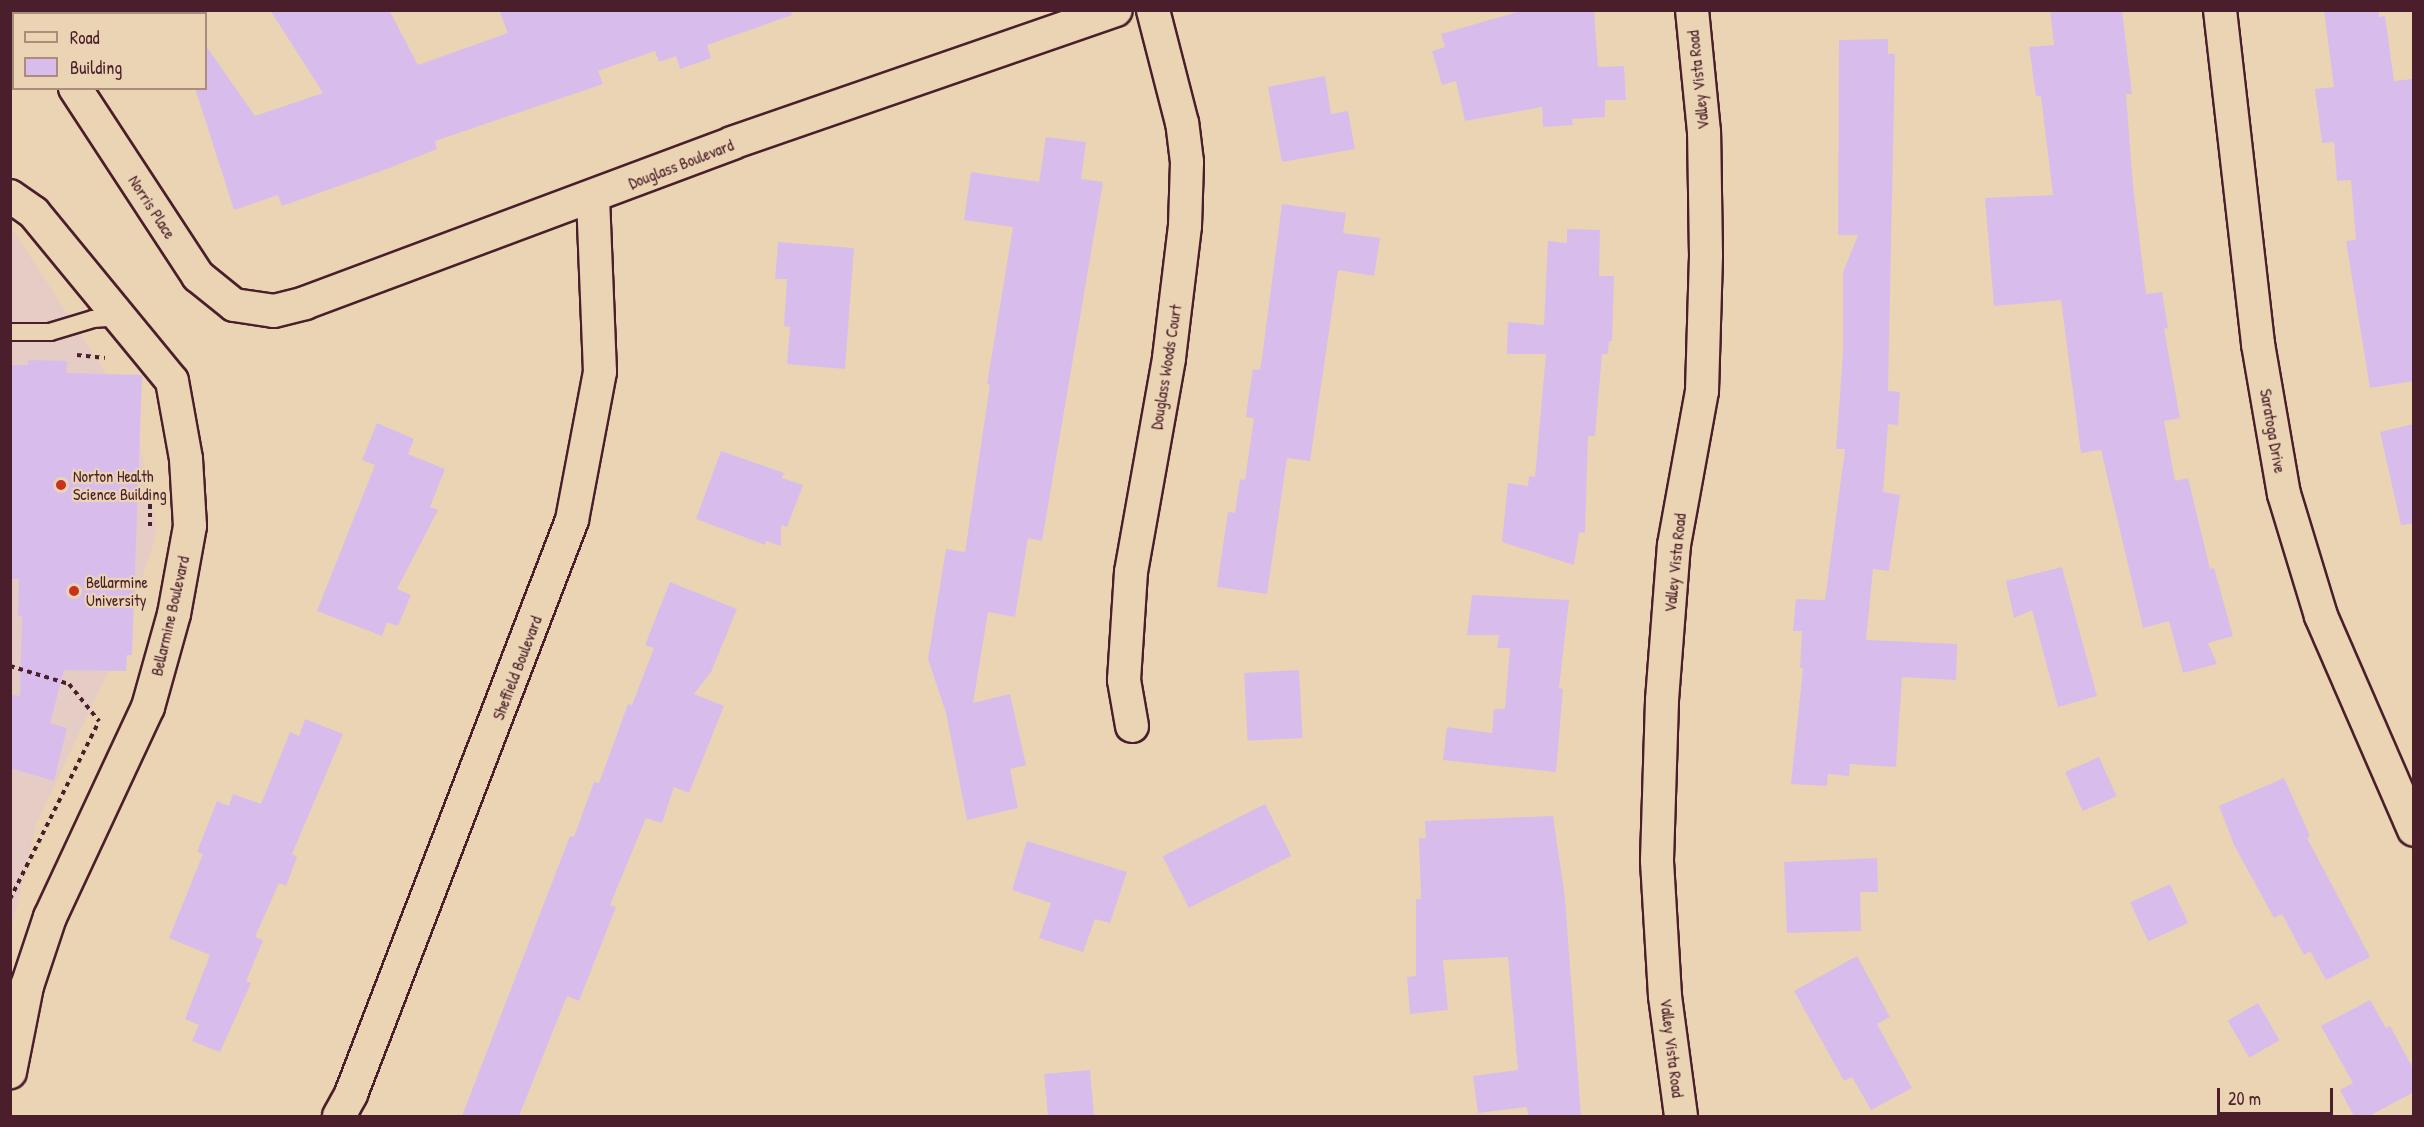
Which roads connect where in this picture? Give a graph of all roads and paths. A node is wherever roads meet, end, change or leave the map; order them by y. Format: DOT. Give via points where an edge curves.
graph roads {
  1 [pos="1116,10"];
  2 [pos="1153,10"];
  3 [pos="1692,10"];
  4 [pos="2220,10"];
  5 [pos="76,90"];
  6 [pos="10,196"];
  7 [pos="593,198"];
  8 [pos="246,308"];
  9 [pos="122,317"];
  10 [pos="10,332"];
  11 [pos="74,355"];
  12 [pos="116,360"];
  13 [pos="150,498"];
  14 [pos="149,542"];
  15 [pos="10,666"];
  16 [pos="104,711"];
  17 [pos="99,721"];
  18 [pos="1132,726"];
  19 [pos="2414,830"];
  20 [pos="10,899"];
  21 [pos="10,1072"];
  22 [pos="339,1116"];
  23 [pos="1681,1116"];
  1 -- 7 [label="street, Douglass Boulevard" via="732,143"];
  2 -- 18 [label="street, Douglass Woods Court" via="1182,123 1187,183 1169,358 1131,572 1124,680"];
  3 -- 23 [label="street, Valley Vista Road" via="1704,132 1702,390 1674,545 1662,700 1657,860 1665,996"];
  4 -- 19 [label="street, Saratoga Drive" via="2258,344 2284,494 2321,616"];
  5 -- 8 [label="street, Norris Place" via="198,276 220,296"];
  6 -- 9 [label="street, Bellarmine Boulevard" via="34,213"];
  7 -- 8 [label="street, Douglass Boulevard" via="305,303 274,310"];
  7 -- 22 [label="street, Sheffield Boulevard" via="600,372 572,520"];
  9 -- 10 [label="lane" via="93,319 50,332"];
  9 -- 21 [label="street, Bellarmine Boulevard" via="172,381 186,459 190,526 174,614 148,707 50,917 27,986"];
  11 -- 12 [label="path"];
  13 -- 14 [label="path"];
  15 -- 17 [label="path" via="69,684"];
  16 -- 17 [label="path"];
  17 -- 20 [label="path"];
}
